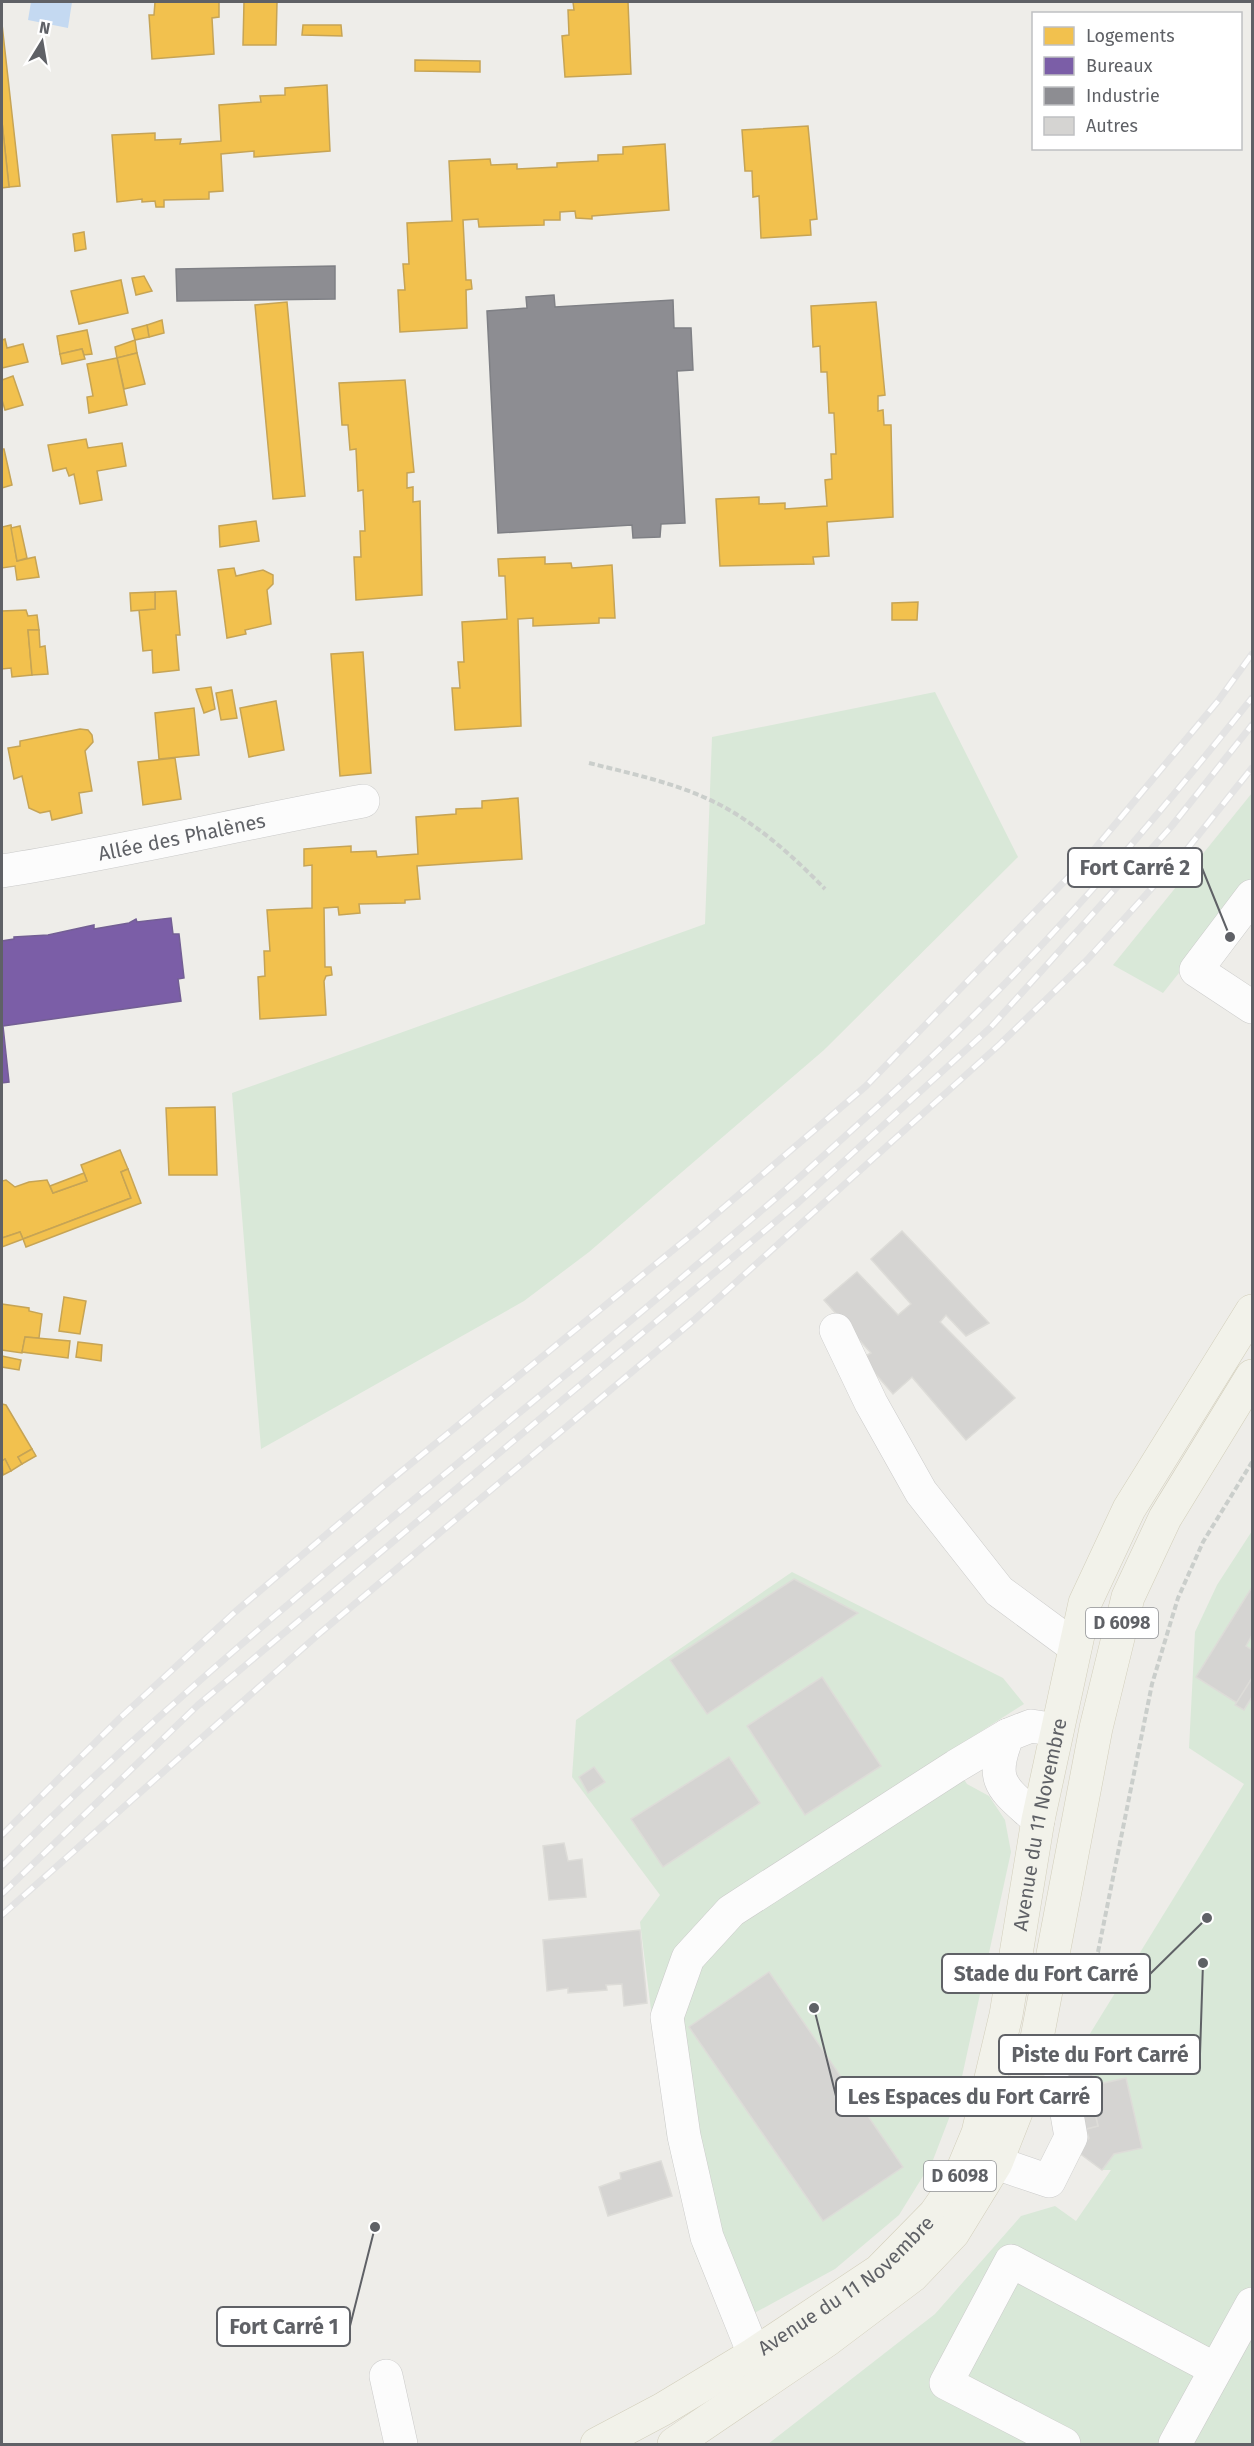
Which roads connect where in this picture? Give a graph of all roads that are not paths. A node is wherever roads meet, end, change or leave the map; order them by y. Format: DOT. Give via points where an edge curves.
graph roads {
  1 [pos="363,801"];
  2 [pos="2,871"];
  3 [pos="1247,912"];
  4 [pos="1252,1007"];
  5 [pos="1252,1311"];
  6 [pos="836,1330"];
  7 [pos="1252,1376"];
  8 [pos="1075,1647"];
  9 [pos="1057,1730"];
  10 [pos="1008,1735"];
  11 [pos="963,1762"];
  12 [pos="998,1778"];
  13 [pos="1038,1820"];
  14 [pos="1064,1899"];
  15 [pos="1027,2076"];
  16 [pos="996,2163"];
  17 [pos="1252,2304"];
  18 [pos="754,2354"];
  19 [pos="1215,2369"];
  20 [pos="386,2376"];
  21 [pos="700,2435"];
  22 [pos="400,2445"];
  23 [pos="597,2445"];
  24 [pos="674,2445"];
  25 [pos="1064,2445"];
  26 [pos="1175,2445"];
  1 -- 2 [label="street, Allée des Phalènes" via="188,838"];
  3 -- 4 [label="street" via="1196,970"];
  5 -- 8 [label="main road, Avenue du 11 Novembre / D 6098" via="1129,1509 1085,1603"];
  6 -- 8 [label="street" via="921,1492 999,1591"];
  7 -- 14 [label="main road, Avenue du 11 Novembre / D 6098" via="1165,1518 1128,1597 1100,1708"];
  8 -- 9 [label="main road, Avenue du 11 Novembre / D 6098"];
  9 -- 10 [label="street" via="1031,1726"];
  9 -- 13 [label="main road, Avenue du 11 Novembre / D 6098"];
  9 -- 14 [label="main road" via="1072,1745 1073,1772 1057,1862"];
  10 -- 11 [label="street"];
  10 -- 12 [label="street" via="999,1757"];
  11 -- 12 [label="street"];
  11 -- 18 [label="street" via="731,1911 688,1958 667,2017 684,2136 707,2237"];
  12 -- 13 [label="street" via="1009,1794"];
  13 -- 18 [label="main road, Avenue du 11 Novembre / D 6098" via="1006,2015 978,2133 958,2181 935,2214 879,2271"];
  14 -- 15 [label="main road, Avenue du 11 Novembre / D 6098"];
  15 -- 16 [label="main road, Avenue du 11 Novembre / D 6098"];
  15 -- 16 [label="street" via="1063,2091 1071,2137 1049,2181"];
  16 -- 21 [label="main road, Avenue du 11 Novembre / D 6098" via="953,2233 912,2276"];
  17 -- 19 [label="street"];
  18 -- 23 [label="main road, Avenue du 11 Novembre / D 6098"];
  19 -- 25 [label="street" via="1011,2261 946,2383"];
  19 -- 26 [label="street"];
  20 -- 22 [label="street"];
  21 -- 24 [label="main road, Avenue du 11 Novembre / D 6098"];
}
